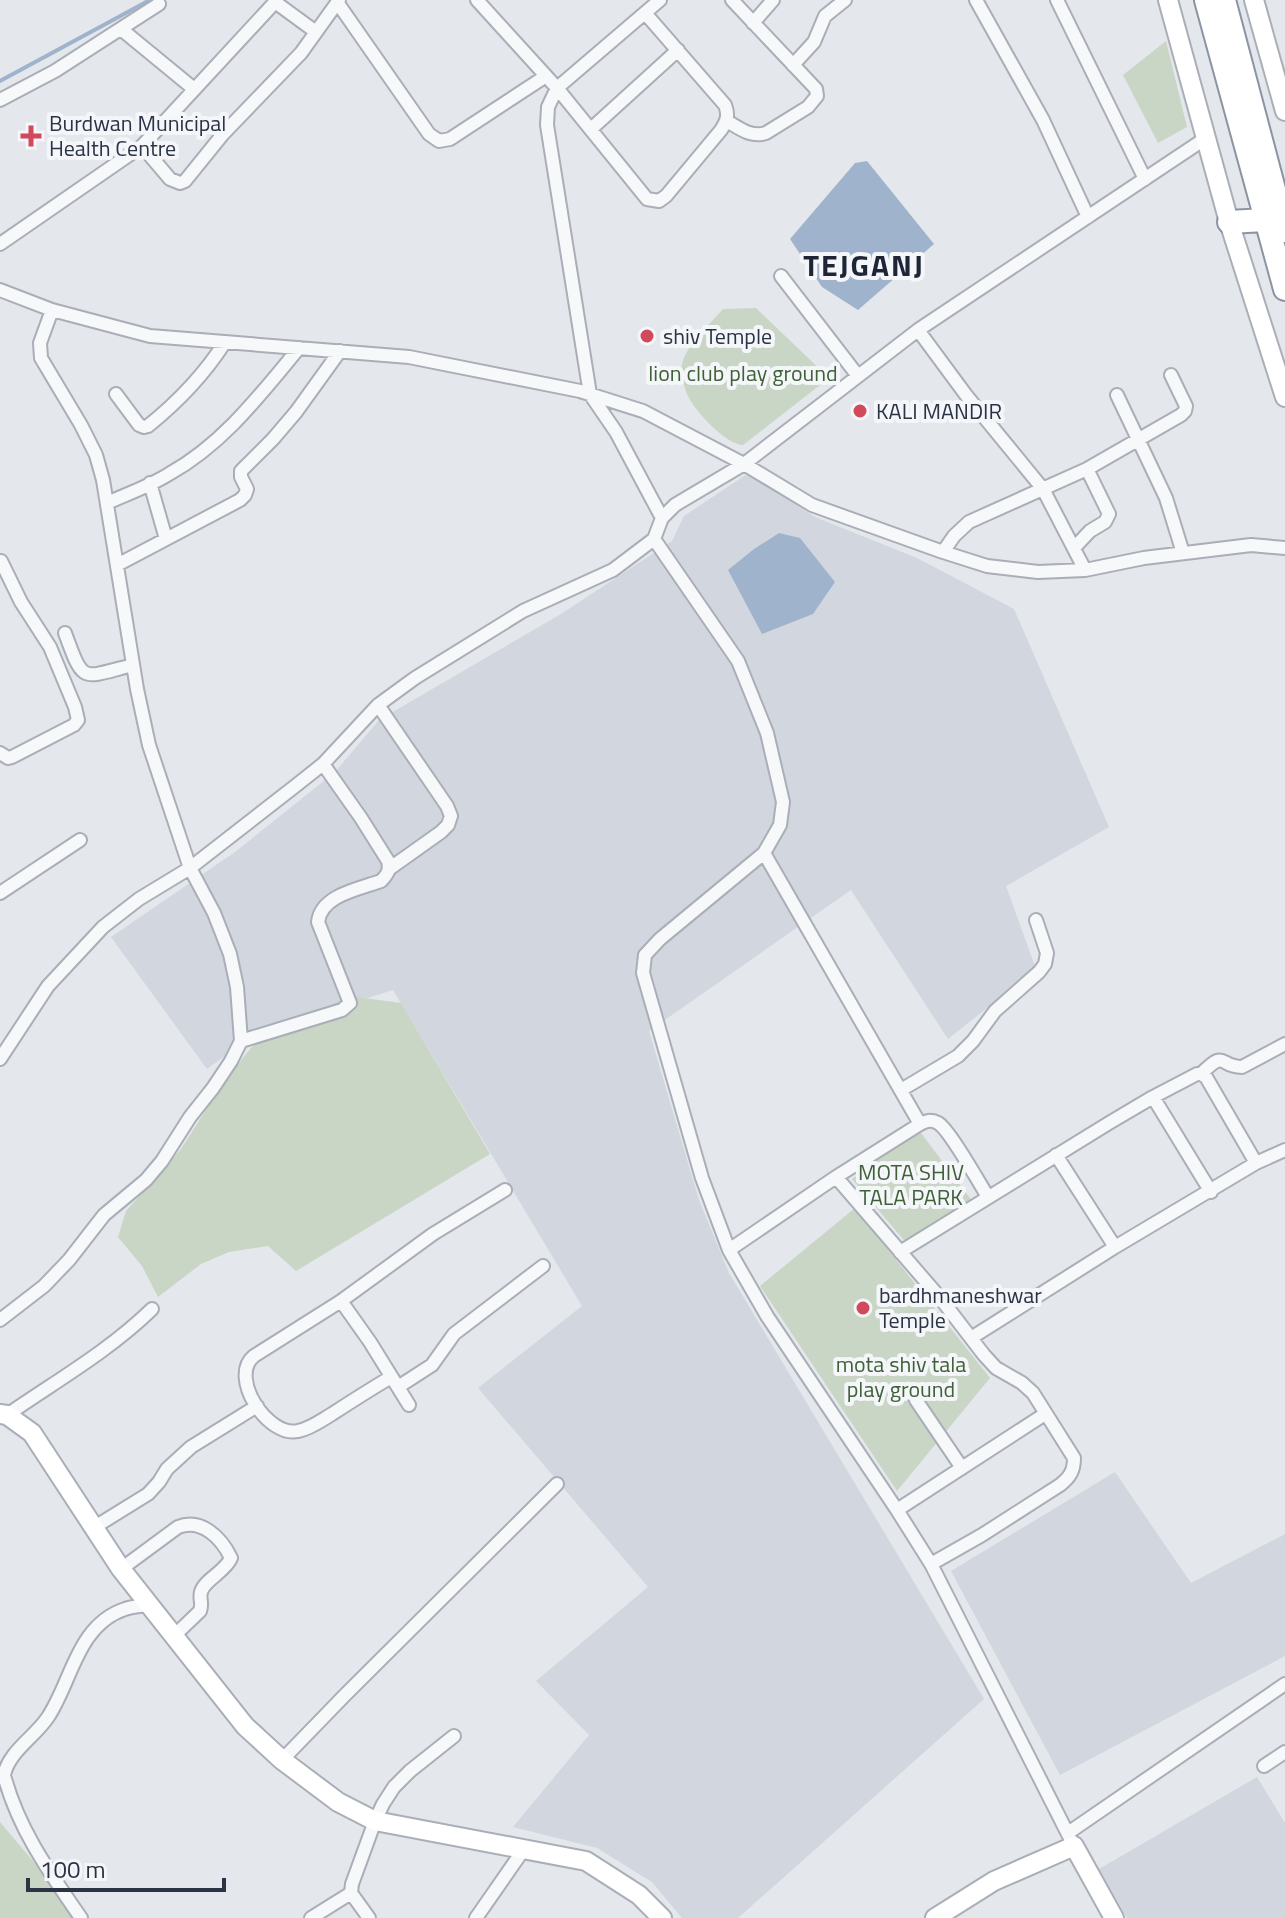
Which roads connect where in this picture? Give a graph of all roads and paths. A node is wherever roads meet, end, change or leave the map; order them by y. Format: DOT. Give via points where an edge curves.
graph roads {
  1 [pos="477,0"];
  2 [pos="660,0"];
  3 [pos="732,0"];
  4 [pos="773,0"];
  5 [pos="845,0"];
  6 [pos="976,0"];
  7 [pos="1057,0"];
  8 [pos="1168,0"];
  9 [pos="1206,0"];
  10 [pos="1224,0"];
  11 [pos="1254,0"];
  12 [pos="276,1"];
  13 [pos="338,1"];
  14 [pos="159,4"];
  15 [pos="645,13"];
  16 [pos="753,23"];
  17 [pos="121,29"];
  18 [pos="316,32"];
  19 [pos="678,50"];
  20 [pos="793,65"];
  21 [pos="546,76"];
  22 [pos="1280,76"];
  23 [pos="557,88"];
  24 [pos="194,89"];
  25 [pos="0,100"];
  26 [pos="1285,111"];
  27 [pos="727,121"];
  28 [pos="591,129"];
  29 [pos="1206,138"];
  30 [pos="142,146"];
  31 [pos="1145,179"];
  32 [pos="1088,217"];
  33 [pos="1265,220"];
  34 [pos="1229,222"];
  35 [pos="1285,231"];
  36 [pos="0,244"];
  37 [pos="781,276"];
  38 [pos="1285,289"];
  39 [pos="0,290"];
  40 [pos="52,310"];
  41 [pos="918,330"];
  42 [pos="225,342"];
  43 [pos="299,348"];
  44 [pos="340,351"];
  45 [pos="1171,375"];
  46 [pos="858,376"];
  47 [pos="116,394"];
  48 [pos="590,394"];
  49 [pos="1117,395"];
  50 [pos="1285,397"];
  51 [pos="1138,438"];
  52 [pos="744,464"];
  53 [pos="1087,469"];
  54 [pos="150,483"];
  55 [pos="1043,489"];
  56 [pos="107,503"];
  57 [pos="662,518"];
  58 [pos="166,539"];
  59 [pos="654,539"];
  60 [pos="1074,548"];
  61 [pos="1285,548"];
  62 [pos="0,549"];
  63 [pos="943,552"];
  64 [pos="1183,553"];
  65 [pos="0,562"];
  66 [pos="117,565"];
  67 [pos="1085,570"];
  68 [pos="65,633"];
  69 [pos="133,665"];
  70 [pos="378,705"];
  71 [pos="0,753"];
  72 [pos="323,764"];
  73 [pos="80,840"];
  74 [pos="764,853"];
  75 [pos="190,868"];
  76 [pos="389,869"];
  77 [pos="0,893"];
  78 [pos="1036,920"];
  79 [pos="241,1041"];
  80 [pos="1285,1044"];
  81 [pos="0,1059"];
  82 [pos="1201,1074"];
  83 [pos="901,1090"];
  84 [pos="1153,1097"];
  85 [pos="920,1124"];
  86 [pos="1285,1150"];
  87 [pos="1056,1155"];
  88 [pos="1256,1163"];
  89 [pos="836,1177"];
  90 [pos="505,1190"];
  91 [pos="1211,1192"];
  92 [pos="988,1197"];
  93 [pos="1115,1247"];
  94 [pos="729,1250"];
  95 [pos="900,1252"];
  96 [pos="543,1266"];
  97 [pos="341,1301"];
  98 [pos="152,1309"];
  99 [pos="0,1320"];
  100 [pos="971,1338"];
  101 [pos="395,1382"];
  102 [pos="916,1400"];
  103 [pos="409,1405"];
  104 [pos="257,1406"];
  105 [pos="3,1414"];
  106 [pos="1045,1414"];
  107 [pos="962,1468"];
  108 [pos="557,1484"];
  109 [pos="897,1510"];
  110 [pos="93,1528"];
  111 [pos="931,1564"];
  112 [pos="121,1569"];
  113 [pos="149,1605"];
  114 [pos="174,1636"];
  115 [pos="1285,1684"];
  116 [pos="454,1736"];
  117 [pos="1285,1752"];
  118 [pos="282,1760"];
  119 [pos="1264,1766"];
  120 [pos="375,1821"];
  121 [pos="1071,1839"];
  122 [pos="524,1849"];
  123 [pos="351,1893"];
  124 [pos="81,1918"];
  125 [pos="311,1918"];
  126 [pos="369,1918"];
  127 [pos="476,1918"];
  128 [pos="662,1918"];
  129 [pos="935,1918"];
  130 [pos="1114,1918"];
  1 -- 21 [label="street"];
  2 -- 15 [label="street"];
  3 -- 16 [label="street"];
  4 -- 16 [label="street"];
  5 -- 20 [label="street" via="825,16 814,42"];
  6 -- 32 [label="street" via="1043,120"];
  7 -- 31 [label="street"];
  8 -- 29 [label="street"];
  9 -- 33 [label="highway"];
  10 -- 35 [label="highway"];
  11 -- 22 [label="street"];
  12 -- 18 [label="street"];
  12 -- 24 [label="street"];
  13 -- 18 [label="street"];
  13 -- 21 [label="street" via="429,134 439,141 450,139"];
  14 -- 17 [label="street"];
  15 -- 19 [label="street"];
  15 -- 23 [label="street"];
  16 -- 20 [label="street"];
  17 -- 24 [label="street"];
  17 -- 25 [label="street"];
  18 -- 30 [label="street" via="185,181 170,179"];
  19 -- 27 [label="street" via="725,105"];
  19 -- 28 [label="street"];
  20 -- 27 [label="street" via="816,89 808,107 759,135"];
  21 -- 23 [label="street"];
  22 -- 26 [label="street"];
  23 -- 28 [label="street"];
  23 -- 48 [label="street" via="547,125"];
  24 -- 30 [label="street"];
  27 -- 28 [label="street" via="659,201 647,199"];
  29 -- 31 [label="street"];
  29 -- 34 [label="street"];
  30 -- 36 [label="street"];
  31 -- 32 [label="street"];
  32 -- 41 [label="street"];
  33 -- 34 [label="highway"];
  33 -- 38 [label="highway"];
  34 -- 50 [label="street"];
  37 -- 46 [label="street"];
  39 -- 40 [label="street"];
  40 -- 42 [label="street" via="150,336"];
  40 -- 56 [label="street" via="40,343 41,358 96,455"];
  41 -- 46 [label="street"];
  41 -- 55 [label="street"];
  42 -- 43 [label="street"];
  42 -- 47 [label="street" via="196,382 148,426 139,425"];
  43 -- 44 [label="street"];
  43 -- 54 [label="street" via="228,430 199,455"];
  44 -- 48 [label="street" via="409,357"];
  44 -- 58 [label="street" via="296,412 241,471 245,495"];
  45 -- 51 [label="street" via="1185,411"];
  46 -- 52 [label="street"];
  48 -- 52 [label="street" via="643,411"];
  48 -- 57 [label="street"];
  49 -- 51 [label="street"];
  51 -- 53 [label="street"];
  51 -- 64 [label="street" via="1166,498"];
  52 -- 57 [label="street"];
  52 -- 63 [label="street" via="812,505"];
  53 -- 55 [label="street"];
  53 -- 60 [label="street" via="1109,514"];
  54 -- 56 [label="street"];
  54 -- 58 [label="street"];
  55 -- 60 [label="street"];
  55 -- 63 [label="street" via="969,522"];
  56 -- 66 [label="street"];
  57 -- 59 [label="street"];
  58 -- 66 [label="street"];
  59 -- 70 [label="street" via="613,570 523,611"];
  59 -- 74 [label="street" via="738,661 767,733 783,802 780,825"];
  60 -- 67 [label="street"];
  61 -- 64 [label="street" via="1251,545"];
  62 -- 65 [label="street"];
  63 -- 67 [label="street" via="987,566"];
  64 -- 67 [label="street"];
  65 -- 71 [label="street" via="50,647 78,720 12,757"];
  66 -- 69 [label="street"];
  68 -- 69 [label="street" via="76,664 86,674"];
  69 -- 75 [label="street" via="149,745"];
  70 -- 72 [label="street"];
  70 -- 76 [label="street" via="451,816 441,832"];
  72 -- 75 [label="street"];
  72 -- 76 [label="street"];
  73 -- 77 [label="street"];
  74 -- 83 [label="street"];
  74 -- 94 [label="street" via="660,939 645,955 643,973 702,1178"];
  75 -- 79 [label="street" via="230,954"];
  75 -- 81 [label="street" via="103,927 48,986"];
  76 -- 79 [label="street" via="381,881 330,900 319,913 349,998 347,1007"];
  78 -- 83 [label="street" via="1047,953 1039,972 995,1011 958,1056"];
  79 -- 99 [label="street" via="146,1180 104,1215 44,1286"];
  80 -- 82 [label="street" via="1242,1067 1217,1060"];
  82 -- 84 [label="street"];
  82 -- 88 [label="street"];
  83 -- 85 [label="street"];
  84 -- 87 [label="street"];
  84 -- 91 [label="street"];
  85 -- 89 [label="street"];
  85 -- 92 [label="street" via="929,1120 942,1125"];
  86 -- 88 [label="street"];
  87 -- 92 [label="street"];
  87 -- 93 [label="street"];
  88 -- 91 [label="street"];
  89 -- 94 [label="street"];
  89 -- 95 [label="street"];
  90 -- 97 [label="street"];
  91 -- 93 [label="street"];
  92 -- 95 [label="street"];
  93 -- 100 [label="street"];
  94 -- 109 [label="street"];
  95 -- 100 [label="street"];
  96 -- 101 [label="street" via="454,1334 432,1365"];
  97 -- 101 [label="street"];
  97 -- 104 [label="street" via="249,1360 244,1375"];
  98 -- 105 [label="street" via="114,1342"];
  100 -- 106 [label="street" via="996,1368 1033,1393"];
  101 -- 103 [label="street"];
  101 -- 104 [label="street" via="300,1431 277,1428"];
  102 -- 107 [label="street"];
  104 -- 110 [label="street" via="191,1447 148,1494"];
  105 -- 110 [label="street" via="32,1433"];
  106 -- 107 [label="street"];
  106 -- 111 [label="street" via="1074,1458 1068,1478"];
  107 -- 109 [label="street"];
  108 -- 118 [label="street"];
  109 -- 111 [label="street"];
  110 -- 112 [label="street"];
  111 -- 121 [label="street"];
  112 -- 113 [label="street"];
  112 -- 114 [label="street" via="186,1524 204,1527 229,1553 226,1567 203,1588 200,1611"];
  113 -- 114 [label="street"];
  113 -- 124 [label="street" via="124,1609 104,1620 85,1642 48,1718 11,1758 4,1775 36,1851"];
  114 -- 118 [label="street" via="245,1726"];
  115 -- 121 [label="street"];
  116 -- 120 [label="street" via="394,1787"];
  117 -- 119 [label="street"];
  118 -- 120 [label="street" via="338,1802"];
  120 -- 122 [label="street"];
  120 -- 123 [label="street"];
  121 -- 129 [label="street"];
  121 -- 130 [label="street"];
  122 -- 127 [label="street"];
  122 -- 128 [label="street" via="586,1861 639,1895"];
  123 -- 125 [label="street"];
  123 -- 126 [label="street"];
}
